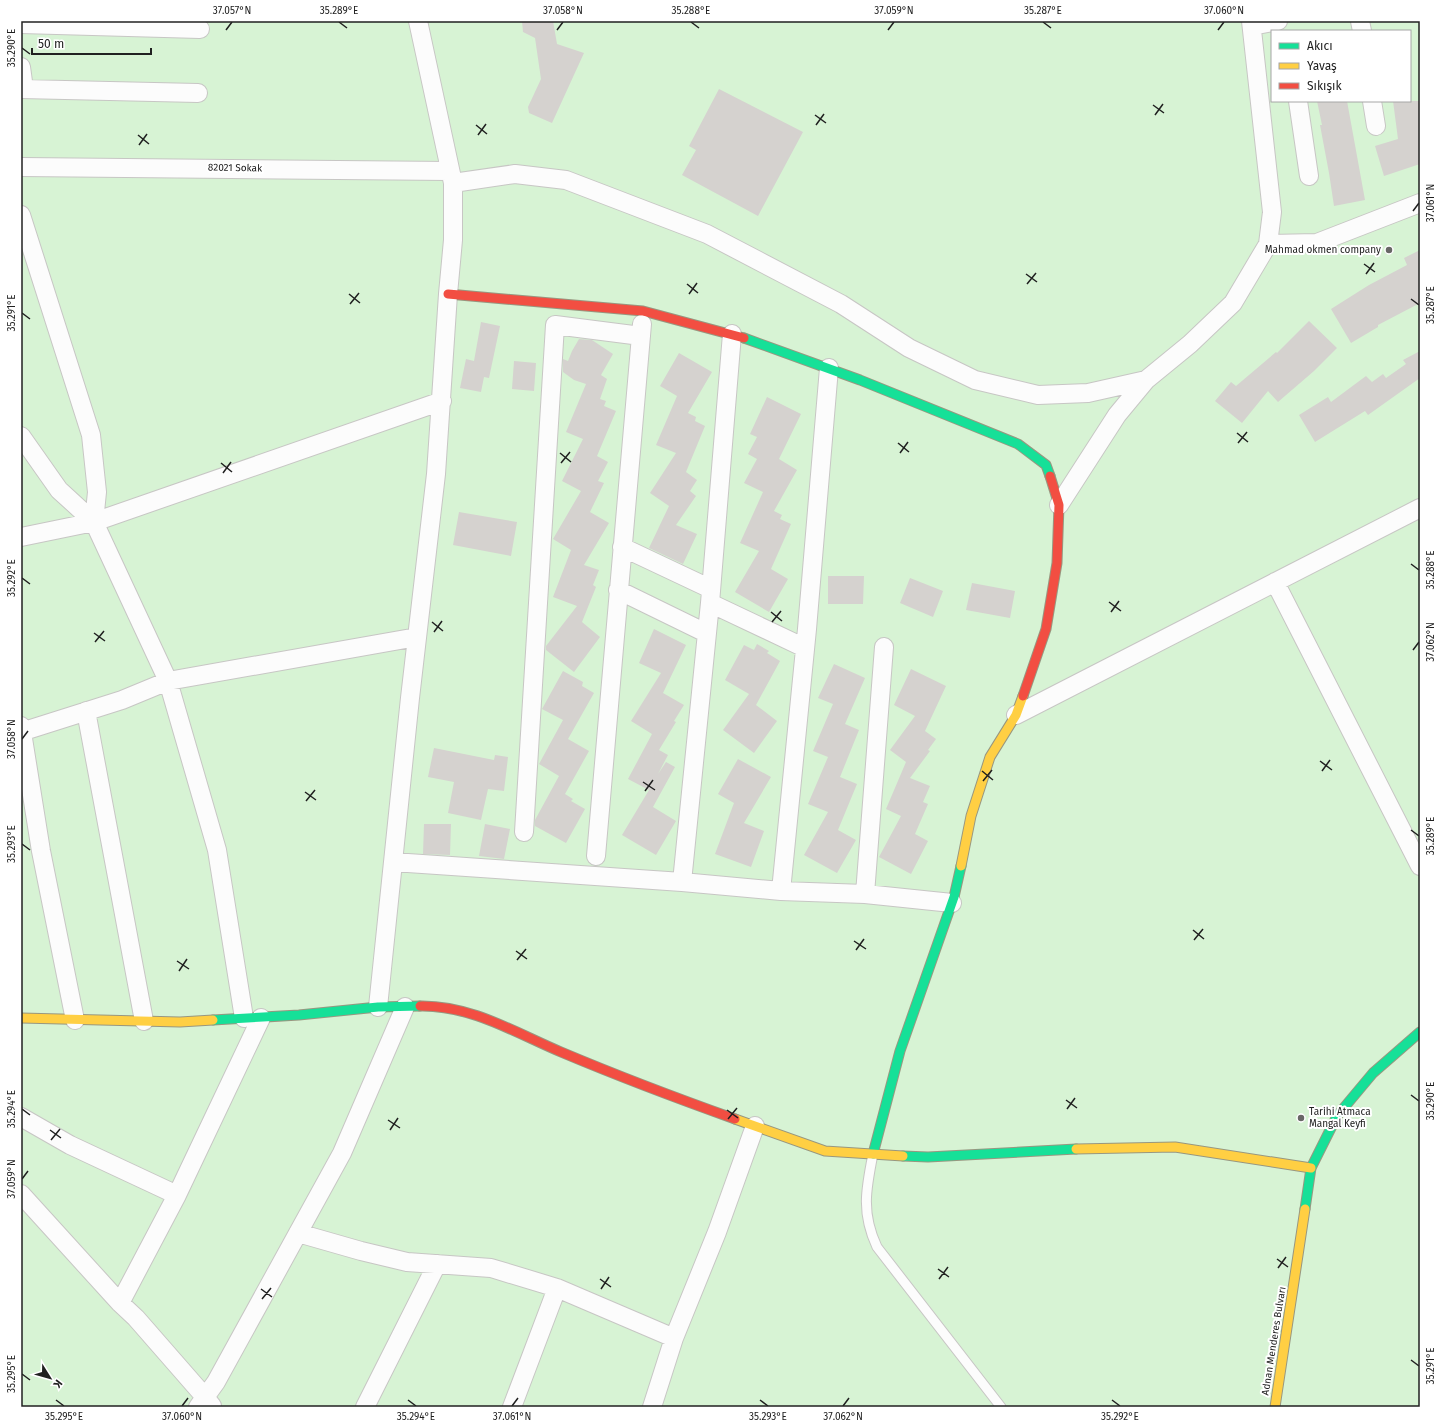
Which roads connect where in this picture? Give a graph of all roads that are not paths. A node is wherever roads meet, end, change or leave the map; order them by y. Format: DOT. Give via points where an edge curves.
graph roads {
  1 [pos="418,21"];
  2 [pos="1278,21"];
  3 [pos="21,24"];
  4 [pos="1251,24"];
  5 [pos="200,29"];
  6 [pos="21,67"];
  7 [pos="23,89"];
  8 [pos="198,93"];
  9 [pos="1298,102"];
  10 [pos="1372,102"];
  11 [pos="1376,126"];
  12 [pos="21,167"];
  13 [pos="1309,176"];
  14 [pos="451,177"];
  15 [pos="1420,203"];
  16 [pos="21,215"];
  17 [pos="1268,244"];
  18 [pos="448,294"];
  19 [pos="643,311"];
  20 [pos="732,334"];
  21 [pos="641,336"];
  22 [pos="829,368"];
  23 [pos="1146,380"];
  24 [pos="442,401"];
  25 [pos="21,436"];
  26 [pos="1059,505"];
  27 [pos="1420,508"];
  28 [pos="94,522"];
  29 [pos="21,537"];
  30 [pos="622,547"];
  31 [pos="1274,582"];
  32 [pos="618,590"];
  33 [pos="710,596"];
  34 [pos="706,632"];
  35 [pos="417,637"];
  36 [pos="884,647"];
  37 [pos="805,648"];
  38 [pos="168,680"];
  39 [pos="86,711"];
  40 [pos="1016,715"];
  41 [pos="21,730"];
  42 [pos="524,832"];
  43 [pos="596,856"];
  44 [pos="393,862"];
  45 [pos="1420,866"];
  46 [pos="682,882"];
  47 [pos="781,891"];
  48 [pos="865,894"];
  49 [pos="952,903"];
  50 [pos="378,1007"];
  51 [pos="405,1007"];
  52 [pos="21,1018"];
  53 [pos="252,1018"];
  54 [pos="75,1020"];
  55 [pos="144,1021"];
  56 [pos="1420,1032"];
  57 [pos="21,1117"];
  58 [pos="755,1126"];
  59 [pos="873,1154"];
  60 [pos="1311,1168"];
  61 [pos="21,1194"];
  62 [pos="177,1195"];
  63 [pos="298,1233"];
  64 [pos="437,1264"];
  65 [pos="557,1288"];
  66 [pos="120,1303"];
  67 [pos="674,1338"];
  68 [pos="205,1404"];
  69 [pos="365,1407"];
  70 [pos="512,1407"];
  71 [pos="652,1407"];
  72 [pos="1001,1407"];
  73 [pos="1275,1407"];
  1 -- 14 [label="street"];
  2 -- 4 [label="street"];
  3 -- 5 [label="street"];
  4 -- 17 [label="street" via="1272,212"];
  6 -- 7 [label="street"];
  7 -- 8 [label="street"];
  9 -- 13 [label="street"];
  10 -- 11 [label="street"];
  12 -- 14 [label="street, 82021 Sokak"];
  14 -- 18 [label="street" via="453,240"];
  14 -- 23 [label="street, 82021 Sokak" via="515,174 566,180 707,234 841,304 909,348 974,380 1038,395 1088,393"];
  15 -- 17 [label="street" via="1317,243"];
  16 -- 28 [label="street" via="91,435 97,492"];
  17 -- 23 [label="street" via="1233,303 1190,344"];
  18 -- 19 [label="street"];
  18 -- 24 [label="street"];
  19 -- 20 [label="street"];
  19 -- 21 [label="street"];
  20 -- 22 [label="street"];
  20 -- 33 [label="street"];
  21 -- 30 [label="street"];
  21 -- 42 [label="street" via="555,325"];
  22 -- 26 [label="street" via="1018,444 1046,465"];
  22 -- 37 [label="street"];
  23 -- 26 [label="street" via="1116,415"];
  24 -- 28 [label="street"];
  24 -- 35 [label="street"];
  25 -- 28 [label="street" via="58,490"];
  26 -- 40 [label="street" via="1056,563 1046,630"];
  27 -- 31 [label="street"];
  28 -- 29 [label="street"];
  28 -- 38 [label="street"];
  30 -- 32 [label="street"];
  30 -- 33 [label="street"];
  31 -- 40 [label="street"];
  31 -- 45 [label="street"];
  32 -- 34 [label="street"];
  32 -- 43 [label="street"];
  33 -- 34 [label="street"];
  33 -- 37 [label="street"];
  34 -- 46 [label="street"];
  35 -- 38 [label="street"];
  35 -- 44 [label="street"];
  36 -- 48 [label="street"];
  37 -- 47 [label="street"];
  38 -- 39 [label="street" via="122,700"];
  38 -- 53 [label="street" via="217,850"];
  39 -- 41 [label="street"];
  39 -- 55 [label="street"];
  40 -- 49 [label="street" via="990,756 971,816"];
  41 -- 54 [label="street" via="41,851"];
  44 -- 46 [label="street"];
  44 -- 50 [label="street"];
  46 -- 47 [label="street"];
  47 -- 48 [label="street"];
  48 -- 49 [label="street"];
  49 -- 59 [label="street" via="900,1051"];
  50 -- 51 [label="street"];
  50 -- 53 [label="street"];
  51 -- 58 [label="street" via="432,1006 474,1014 668,1095"];
  51 -- 63 [label="street" via="342,1153"];
  52 -- 54 [label="street"];
  53 -- 55 [label="street"];
  53 -- 62 [label="street"];
  54 -- 55 [label="street"];
  56 -- 60 [label="street, Adnan Menderes Bulvarı" via="1372,1073 1337,1116"];
  57 -- 62 [label="street" via="70,1145"];
  58 -- 59 [label="street" via="825,1151"];
  58 -- 67 [label="street" via="717,1232"];
  59 -- 60 [label="street" via="928,1156 1175,1147"];
  59 -- 72 [label="lane" via="865,1203 868,1225 877,1247"];
  60 -- 73 [label="street, Adnan Menderes Bulvarı"];
  61 -- 66 [label="street"];
  62 -- 66 [label="street"];
  63 -- 64 [label="street" via="407,1262"];
  63 -- 68 [label="street"];
  64 -- 65 [label="street" via="491,1268"];
  64 -- 69 [label="street"];
  65 -- 67 [label="street"];
  65 -- 70 [label="street"];
  66 -- 68 [label="street" via="136,1318"];
  67 -- 71 [label="street"];
}
